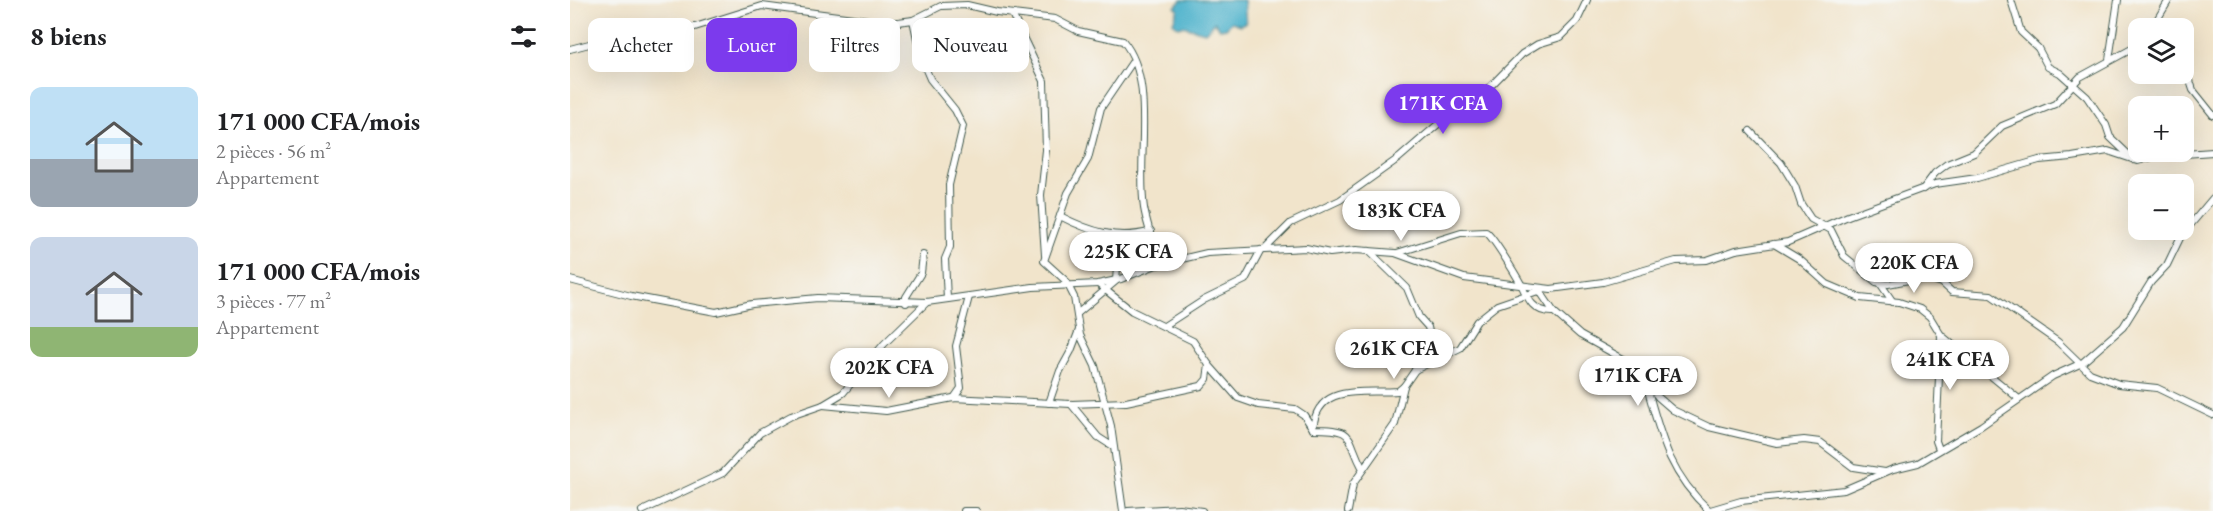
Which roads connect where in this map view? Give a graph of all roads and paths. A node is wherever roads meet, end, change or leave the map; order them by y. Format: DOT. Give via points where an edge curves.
graph roads {
  1 [pos="1587,0"];
  2 [pos="2011,0"];
  3 [pos="2118,0"];
  4 [pos="2169,0"];
  5 [pos="1012,14"];
  6 [pos="918,18"];
  7 [pos="2158,18"];
  8 [pos="912,20"];
  9 [pos="570,49"];
  10 [pos="2128,50"];
  11 [pos="2109,60"];
  12 [pos="1133,61"];
  13 [pos="927,72"];
  14 [pos="2070,84"];
  15 [pos="2191,84"];
  16 [pos="2213,115"];
  17 [pos="1750,131"];
  18 [pos="2213,152"];
  19 [pos="2194,153"];
  20 [pos="2128,154"];
  21 [pos="2128,158"];
  22 [pos="1923,189"];
  23 [pos="2213,198"];
  24 [pos="1060,216"];
  25 [pos="1823,226"];
  26 [pos="1151,231"];
  27 [pos="1107,234"];
  28 [pos="1774,244"];
  29 [pos="1263,250"];
  30 [pos="1369,251"];
  31 [pos="1397,253"];
  32 [pos="923,255"];
  33 [pos="1045,256"];
  34 [pos="1152,266"];
  35 [pos="570,280"];
  36 [pos="1116,281"];
  37 [pos="1880,283"];
  38 [pos="1098,284"];
  39 [pos="1521,284"];
  40 [pos="1069,285"];
  41 [pos="1107,290"];
  42 [pos="1541,290"];
  43 [pos="1524,295"];
  44 [pos="969,297"];
  45 [pos="947,299"];
  46 [pos="927,302"];
  47 [pos="1893,302"];
  48 [pos="906,303"];
  49 [pos="1554,312"];
  50 [pos="1078,313"];
  51 [pos="1164,326"];
  52 [pos="1079,329"];
  53 [pos="1941,335"];
  54 [pos="2078,364"];
  55 [pos="1209,365"];
  56 [pos="1414,370"];
  57 [pos="1645,380"];
  58 [pos="1404,386"];
  59 [pos="953,398"];
  60 [pos="2019,399"];
  61 [pos="1049,403"];
  62 [pos="1103,403"];
  63 [pos="1071,404"];
  64 [pos="823,405"];
  65 [pos="2213,415"];
  66 [pos="1313,429"];
  67 [pos="1112,446"];
  68 [pos="1939,449"];
  69 [pos="1363,469"];
  70 [pos="1886,472"];
  71 [pos="642,511"];
  72 [pos="963,511"];
  73 [pos="973,511"];
  74 [pos="1123,511"];
  75 [pos="1128,511"];
  76 [pos="1202,511"];
  77 [pos="1348,511"];
  78 [pos="1708,511"];
  1 -- 29 [label="street" via="1577,21 1561,36 1522,54 1482,95 1444,119 1399,158 1340,200 1291,223"];
  2 -- 14 [label="street" via="2021,32 2038,48 2048,67 2064,75"];
  3 -- 11 [label="street"];
  4 -- 7 [label="street"];
  5 -- 6 [label="street" via="956,5 936,8"];
  5 -- 12 [label="street" via="1055,19 1078,31 1123,41"];
  5 -- 33 [label="street" via="1044,81 1046,150 1041,195"];
  8 -- 9 [label="street" via="871,21 762,6 695,27 620,36"];
  10 -- 11 [label="street"];
  11 -- 14 [label="street"];
  12 -- 24 [label="street" via="1101,108 1088,159"];
  12 -- 26 [label="street" via="1141,83 1144,207"];
  13 -- 45 [label="street" via="963,126 949,185"];
  14 -- 20 [label="street" via="2087,98 2110,137"];
  14 -- 22 [label="street" via="2055,104 2009,122 1974,153 1935,173"];
  15 -- 16 [label="street"];
  17 -- 25 [label="street" via="1796,186 1811,219"];
  18 -- 19 [label="street"];
  21 -- 22 [label="street" via="2108,151 2039,159"];
  22 -- 25 [label="street"];
  23 -- 54 [label="street" via="2181,236 2167,265 2122,327"];
  24 -- 27 [label="street" via="1085,229"];
  24 -- 33 [label="street"];
  25 -- 28 [label="street"];
  25 -- 37 [label="street" via="1833,232 1849,261"];
  26 -- 27 [label="street"];
  26 -- 34 [label="street"];
  27 -- 36 [label="street" via="1118,252"];
  28 -- 42 [label="street" via="1707,260 1676,261 1603,282"];
  28 -- 47 [label="street" via="1799,259 1824,282 1860,298"];
  29 -- 30 [label="street"];
  29 -- 34 [label="street" via="1207,253"];
  29 -- 51 [label="street" via="1245,280"];
  30 -- 31 [label="street"];
  30 -- 56 [label="street" via="1407,288 1419,317 1428,327 1428,347"];
  31 -- 39 [label="street" via="1455,276"];
  31 -- 39 [label="street" via="1461,233 1483,231 1491,237"];
  32 -- 48 [label="street" via="921,273"];
  33 -- 40 [label="street" via="1045,264"];
  34 -- 36 [label="street"];
  35 -- 48 [label="street" via="716,312 752,304 818,298"];
  36 -- 38 [label="street"];
  36 -- 41 [label="street"];
  37 -- 47 [label="street"];
  37 -- 54 [label="street" via="1924,277 1942,283 1952,292 1991,295 2058,342"];
  38 -- 40 [label="street"];
  38 -- 41 [label="street"];
  39 -- 42 [label="street"];
  39 -- 43 [label="street"];
  40 -- 44 [label="street"];
  40 -- 50 [label="street"];
  41 -- 50 [label="street"];
  41 -- 51 [label="street" via="1132,312"];
  42 -- 43 [label="street"];
  42 -- 49 [label="street"];
  43 -- 49 [label="street" via="1542,311"];
  43 -- 56 [label="street" via="1490,309 1473,326 1460,348"];
  44 -- 45 [label="street"];
  44 -- 59 [label="street" via="956,346 961,388"];
  45 -- 46 [label="street"];
  46 -- 48 [label="street"];
  46 -- 64 [label="street" via="876,352 843,393"];
  47 -- 53 [label="street" via="1926,312"];
  49 -- 57 [label="street" via="1583,337 1625,360"];
  50 -- 52 [label="street"];
  51 -- 55 [label="street" via="1193,341"];
  52 -- 61 [label="street"];
  52 -- 62 [label="street" via="1095,366"];
  53 -- 60 [label="street"];
  53 -- 68 [label="street" via="1936,441"];
  54 -- 60 [label="street"];
  54 -- 65 [label="street" via="2111,382 2157,388"];
  55 -- 62 [label="street" via="1207,379 1201,386 1142,400"];
  55 -- 66 [label="street" via="1238,398 1258,405 1295,409"];
  56 -- 58 [label="street"];
  57 -- 70 [label="street" via="1673,410 1709,428 1777,443 1820,442 1853,467"];
  57 -- 78 [label="street" via="1652,414 1672,463"];
  58 -- 66 [label="street" via="1398,391 1347,393 1324,401 1316,411"];
  58 -- 69 [label="street" via="1395,424"];
  59 -- 61 [label="street"];
  59 -- 64 [label="street" via="886,411"];
  60 -- 68 [label="street"];
  61 -- 63 [label="street"];
  62 -- 63 [label="street"];
  62 -- 67 [label="street" via="1111,426"];
  63 -- 67 [label="street" via="1098,437"];
  64 -- 71 [label="street" via="770,427 723,473"];
  66 -- 69 [label="street" via="1335,428 1347,435 1353,440"];
  67 -- 74 [label="street"];
  68 -- 70 [label="street" via="1918,463"];
  69 -- 77 [label="street" via="1351,488"];
  70 -- 78 [label="street" via="1840,491 1741,501"];
  72 -- 73 [label="street"];
  75 -- 76 [label="street"];
}
